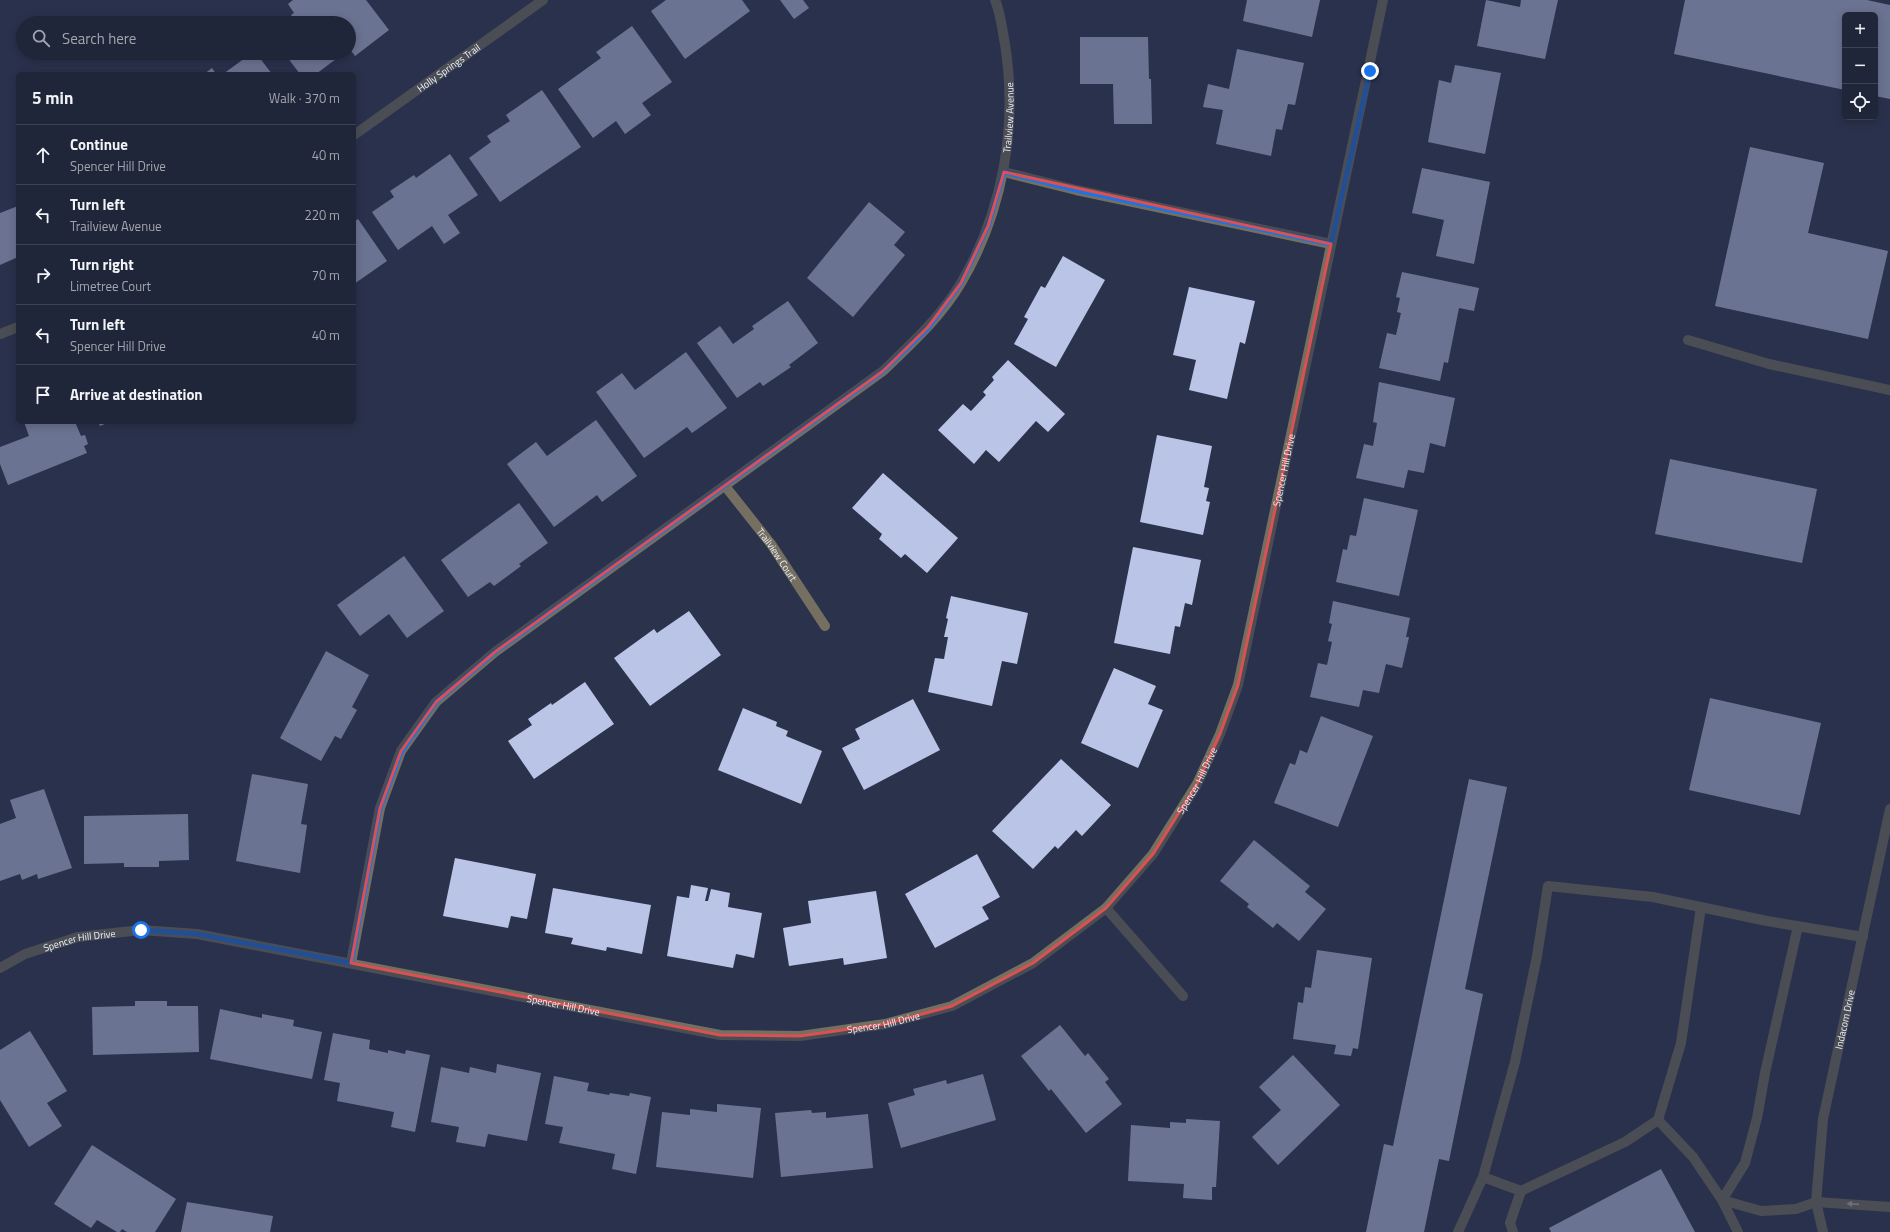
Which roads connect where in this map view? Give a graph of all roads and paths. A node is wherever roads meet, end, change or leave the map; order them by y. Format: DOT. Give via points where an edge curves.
graph roads {
  1 [pos="542,0"];
  2 [pos="995,0"];
  3 [pos="1383,0"];
  4 [pos="356,134"];
  5 [pos="1004,172"];
  6 [pos="1331,244"];
  7 [pos="16,328"];
  8 [pos="0,334"];
  9 [pos="1688,340"];
  10 [pos="1890,390"];
  11 [pos="725,486"];
  12 [pos="825,626"];
  13 [pos="1890,808"];
  14 [pos="1701,907"];
  15 [pos="1106,908"];
  16 [pos="1798,926"];
  17 [pos="1863,937"];
  18 [pos="351,963"];
  19 [pos="0,968"];
  20 [pos="1183,996"];
  21 [pos="1658,1120"];
  22 [pos="1483,1177"];
  23 [pos="1521,1191"];
  24 [pos="1722,1200"];
  25 [pos="1816,1202"];
  26 [pos="1890,1207"];
  27 [pos="1458,1232"];
  28 [pos="1513,1232"];
  29 [pos="1738,1232"];
  30 [pos="1823,1232"];
  1 -- 4 [label="street, Holly Springs Trail"];
  2 -- 5 [label="street, Trailview Avenue" via="1008,64 1010,125"];
  3 -- 6 [label="street, Spencer Hill Drive"];
  5 -- 6 [label="street" via="1084,192"];
  5 -- 11 [label="street, Trailview Avenue" via="988,226 961,283 928,328 883,371"];
  6 -- 15 [label="street, Spencer Hill Drive" via="1238,685 1198,784 1153,854"];
  7 -- 8 [label="street"];
  9 -- 10 [label="street" via="1769,364"];
  11 -- 12 [label="street, Trailview Court" via="771,544"];
  11 -- 18 [label="street, Trailview Avenue" via="495,652 436,702 401,752 380,808"];
  13 -- 17 [label="street, Indacom Drive"];
  14 -- 16 [label="street"];
  14 -- 21 [label="street" via="1681,1043"];
  14 -- 22 [label="street" via="1653,897 1548,886 1537,956 1515,1062"];
  15 -- 18 [label="street, Spencer Hill Drive" via="1033,963 952,1006 885,1024 800,1036 720,1035"];
  15 -- 20 [label="street"];
  16 -- 17 [label="street"];
  16 -- 24 [label="street" via="1745,1163"];
  17 -- 25 [label="street, Indacom Drive" via="1823,1119"];
  18 -- 19 [label="street, Spencer Hill Drive" via="197,934 141,930 78,937 25,954"];
  21 -- 23 [label="street" via="1625,1142"];
  21 -- 24 [label="street" via="1693,1157"];
  22 -- 23 [label="street"];
  22 -- 27 [label="street"];
  23 -- 28 [label="street" via="1510,1223"];
  24 -- 25 [label="street" via="1761,1211 1796,1209"];
  24 -- 29 [label="street"];
  26 -- 25 [label="street, one-way"];
  25 -- 30 [label="street, Indacom Drive"];
}
